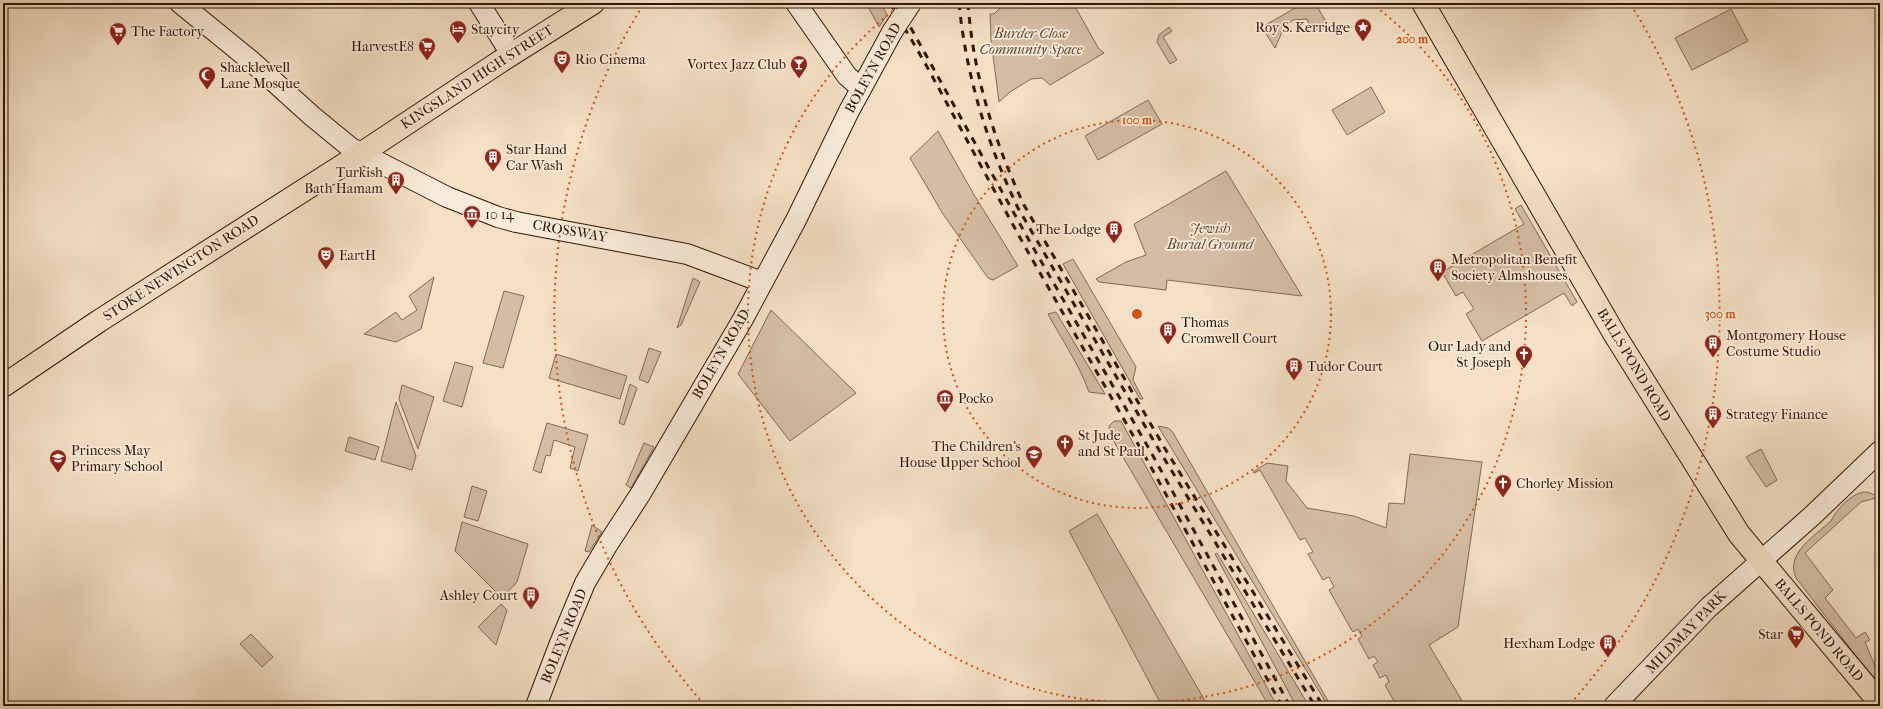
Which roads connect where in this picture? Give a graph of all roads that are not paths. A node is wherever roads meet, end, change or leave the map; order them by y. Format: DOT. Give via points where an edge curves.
graph roads {
  1 [pos="180,3"];
  2 [pos="479,3"];
  3 [pos="593,3"];
  4 [pos="796,3"];
  5 [pos="911,3"];
  6 [pos="1423,3"];
  7 [pos="511,54"];
  8 [pos="861,88"];
  9 [pos="362,153"];
  10 [pos="762,282"];
  11 [pos="3,386"];
  12 [pos="1880,451"];
  13 [pos="1760,561"];
  14 [pos="1880,703"];
  15 [pos="536,706"];
  16 [pos="1614,706"];
  1 -- 9 [label="street, CROSSWAY" via="351,148"];
  2 -- 7 [label="street"];
  3 -- 7 [label="main road, KINGSLAND HIGH STREET"];
  4 -- 8 [label="street" via="846,76"];
  5 -- 8 [label="street, BOLEYN ROAD, bridge"];
  6 -- 13 [label="main road, BALLS POND ROAD" via="1615,335 1735,528"];
  7 -- 9 [label="main road, KINGSLAND HIGH STREET"];
  8 -- 10 [label="street, BOLEYN ROAD" via="796,220"];
  9 -- 10 [label="street, CROSSWAY" via="447,198 498,217 687,254"];
  9 -- 11 [label="main road, STOKE NEWINGTON ROAD" via="99,321"];
  10 -- 15 [label="street, BOLEYN ROAD" via="641,493 585,583"];
  12 -- 13 [label="street, MILDMAY PARK"];
  13 -- 14 [label="main road, BALLS POND ROAD"];
  13 -- 16 [label="street, MILDMAY PARK" via="1703,613"];
}
